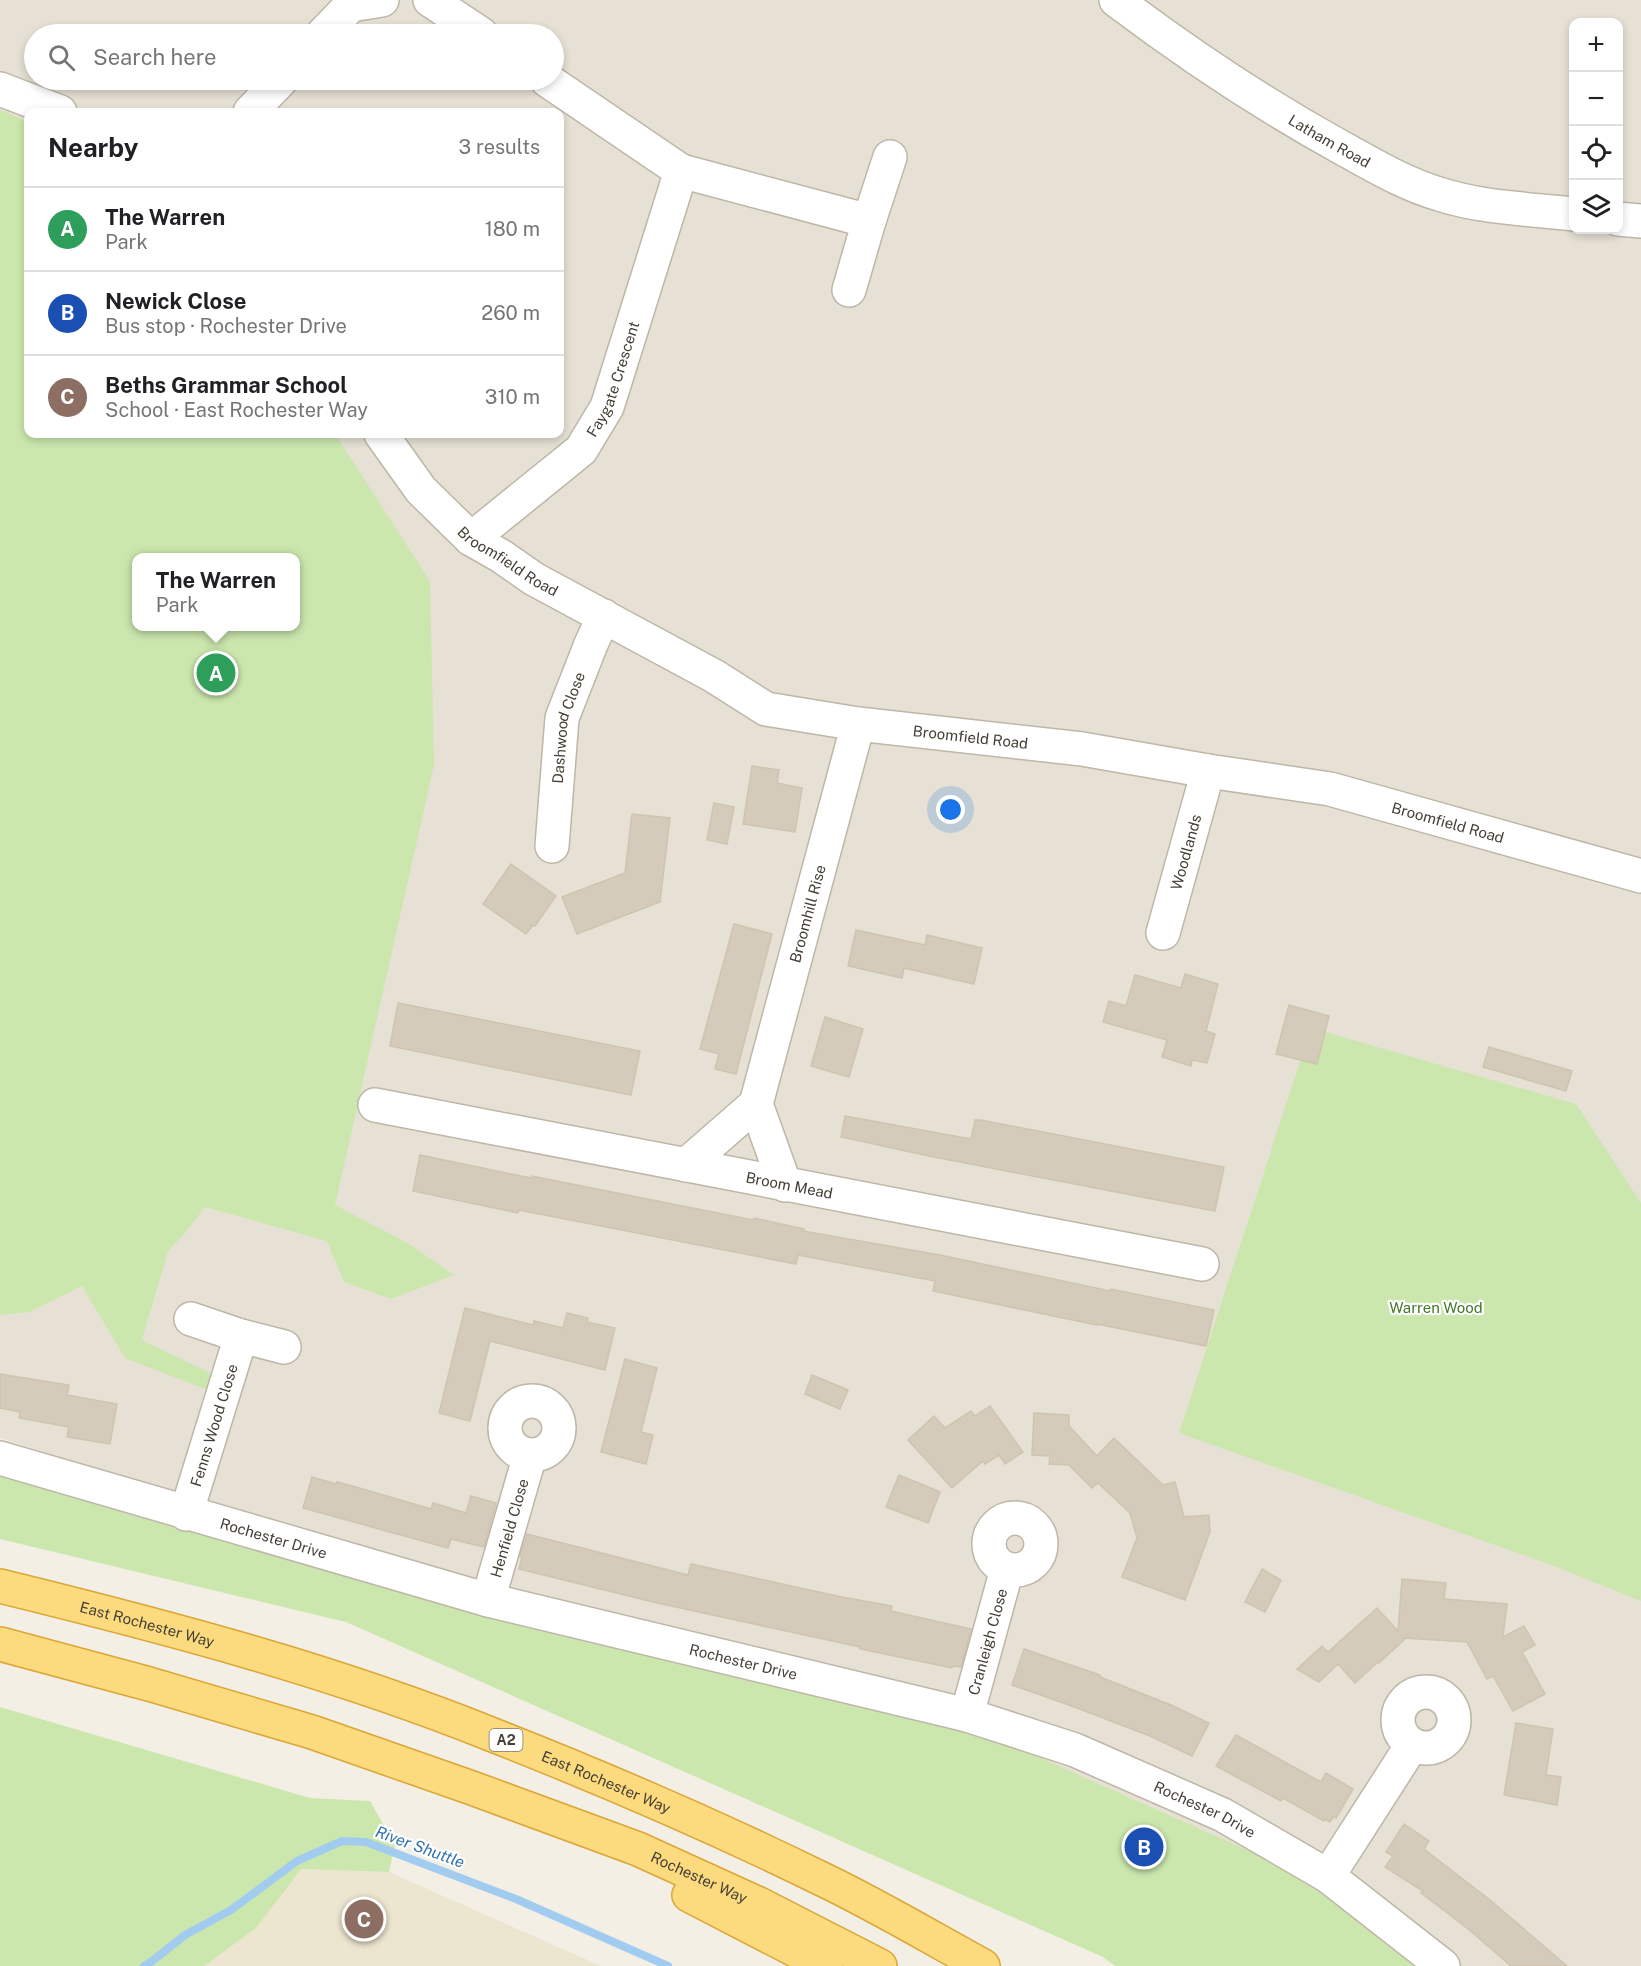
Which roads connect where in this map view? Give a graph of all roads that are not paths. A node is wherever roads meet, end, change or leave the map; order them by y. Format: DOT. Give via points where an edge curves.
graph roads {
  1 [pos="382,0"];
  2 [pos="430,0"];
  3 [pos="1116,0"];
  4 [pos="333,24"];
  5 [pos="466,24"];
  6 [pos="0,89"];
  7 [pos="271,90"];
  8 [pos="562,90"];
  9 [pos="50,108"];
  10 [pos="254,108"];
  11 [pos="890,157"];
  12 [pos="681,171"];
  13 [pos="1569,214"];
  14 [pos="1623,219"];
  15 [pos="869,221"];
  16 [pos="1641,221"];
  17 [pos="849,290"];
  18 [pos="384,438"];
  19 [pos="471,539"];
  20 [pos="604,616"];
  21 [pos="858,724"];
  22 [pos="1208,771"];
  23 [pos="552,846"];
  24 [pos="1641,876"];
  25 [pos="1162,933"];
  26 [pos="756,1104"];
  27 [pos="375,1105"];
  28 [pos="686,1165"];
  29 [pos="785,1185"];
  30 [pos="1202,1264"];
  31 [pos="191,1319"];
  32 [pos="241,1336"];
  33 [pos="284,1347"];
  34 [pos="530,1455"];
  35 [pos="0,1458"];
  36 [pos="186,1514"];
  37 [pos="1007,1569"];
  38 [pos="0,1586"];
  39 [pos="488,1600"];
  40 [pos="0,1644"];
  41 [pos="967,1715"];
  42 [pos="1412,1745"];
  43 [pos="512,1804"];
  44 [pos="1328,1876"];
  45 [pos="826,1966"];
  46 [pos="880,1966"];
  47 [pos="983,1966"];
  48 [pos="1443,1966"];
  1 -- 4 [label="street" via="351,5"];
  2 -- 5 [label="street"];
  3 -- 13 [label="street, Latham Road" via="1182,49 1294,122 1393,176 1439,194 1484,205"];
  6 -- 9 [label="street"];
  7 -- 10 [label="street"];
  8 -- 12 [label="street"];
  11 -- 15 [label="street"];
  12 -- 15 [label="street"];
  12 -- 19 [label="street, Faygate Crescent" via="607,407 581,450"];
  14 -- 16 [label="street"];
  15 -- 17 [label="street"];
  18 -- 19 [label="street, Broomfield Road" via="421,490"];
  19 -- 20 [label="street, Broomfield Road" via="534,579"];
  20 -- 21 [label="street, Broomfield Road" via="766,709"];
  20 -- 23 [label="street, Dashwood Close" via="562,718"];
  21 -- 22 [label="street, Broomfield Road" via="1082,749"];
  21 -- 26 [label="street, Broomhill Rise"];
  22 -- 24 [label="street, Broomfield Road" via="1330,789"];
  22 -- 25 [label="street, Woodlands"];
  26 -- 28 [label="street"];
  26 -- 29 [label="street"];
  27 -- 28 [label="street, Broom Mead"];
  28 -- 29 [label="street, Broom Mead"];
  29 -- 30 [label="street, Broom Mead"];
  31 -- 32 [label="street"];
  32 -- 33 [label="street"];
  32 -- 36 [label="street, Fenns Wood Close"];
  34 -- 39 [label="street, Henfield Close"];
  35 -- 36 [label="street, Rochester Drive"];
  36 -- 39 [label="street, Rochester Drive"];
  37 -- 41 [label="street, Cranleigh Close"];
  38 -- 47 [label="highway, East Rochester Way / A2" via="234,1647 491,1734 661,1804 826,1881"];
  39 -- 41 [label="street, Rochester Drive"];
  40 -- 43 [label="highway" via="312,1732"];
  41 -- 44 [label="street, Rochester Drive" via="1075,1750 1223,1815"];
  42 -- 44 [label="street"];
  43 -- 45 [label="highway"];
  43 -- 46 [label="highway, Rochester Way" via="638,1849 759,1904"];
  44 -- 48 [label="street, Rochester Drive"];
}
